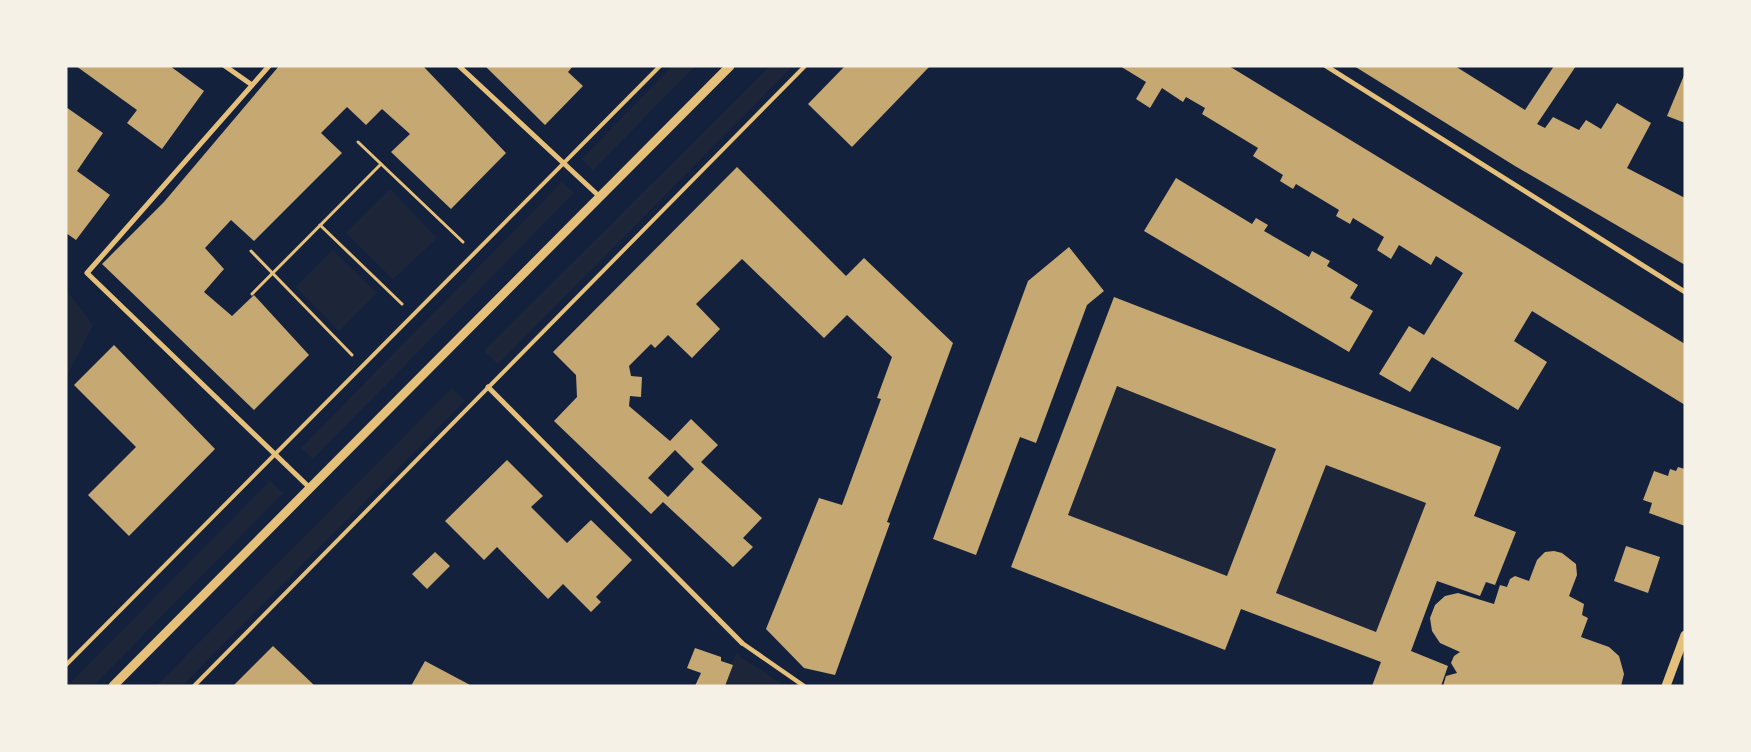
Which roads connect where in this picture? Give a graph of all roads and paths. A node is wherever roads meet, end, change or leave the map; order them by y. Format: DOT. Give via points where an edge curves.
graph roads {
  1 [pos="225,66"];
  2 [pos="269,66"];
  3 [pos="459,66"];
  4 [pos="660,66"];
  5 [pos="730,66"];
  6 [pos="805,66"];
  7 [pos="1326,66"];
  8 [pos="252,85"];
  9 [pos="358,142"];
  10 [pos="381,164"];
  11 [pos="563,164"];
  12 [pos="600,197"];
  13 [pos="320,225"];
  14 [pos="251,251"];
  15 [pos="474,253"];
  16 [pos="272,273"];
  17 [pos="1685,292"];
  18 [pos="252,294"];
  19 [pos="414,314"];
  20 [pos="362,366"];
  21 [pos="488,387"];
  22 [pos="275,454"];
  23 [pos="310,488"];
  24 [pos="1685,635"];
  25 [pos="742,643"];
  26 [pos="66,665"];
  27 [pos="113,686"];
  28 [pos="194,686"];
  29 [pos="804,686"];
  30 [pos="1666,686"];
  1 -- 8 [label="street"];
  2 -- 8 [label="street"];
  3 -- 11 [label="street"];
  4 -- 11 [label="lane"];
  5 -- 12 [label="street"];
  6 -- 21 [label="lane"];
  7 -- 17 [label="street"];
  8 -- 22 [label="street" via="87,273"];
  9 -- 10 [label="path"];
  10 -- 13 [label="path"];
  10 -- 15 [label="path"];
  11 -- 12 [label="street"];
  11 -- 15 [label="lane"];
  12 -- 23 [label="street"];
  13 -- 16 [label="path"];
  13 -- 19 [label="path"];
  14 -- 16 [label="path"];
  15 -- 19 [label="lane"];
  16 -- 18 [label="path"];
  16 -- 20 [label="path"];
  19 -- 20 [label="lane"];
  20 -- 22 [label="lane"];
  21 -- 25 [label="street"];
  21 -- 28 [label="lane"];
  22 -- 23 [label="street"];
  22 -- 26 [label="lane"];
  23 -- 27 [label="street"];
  24 -- 30 [label="street"];
  25 -- 29 [label="street"];
}
